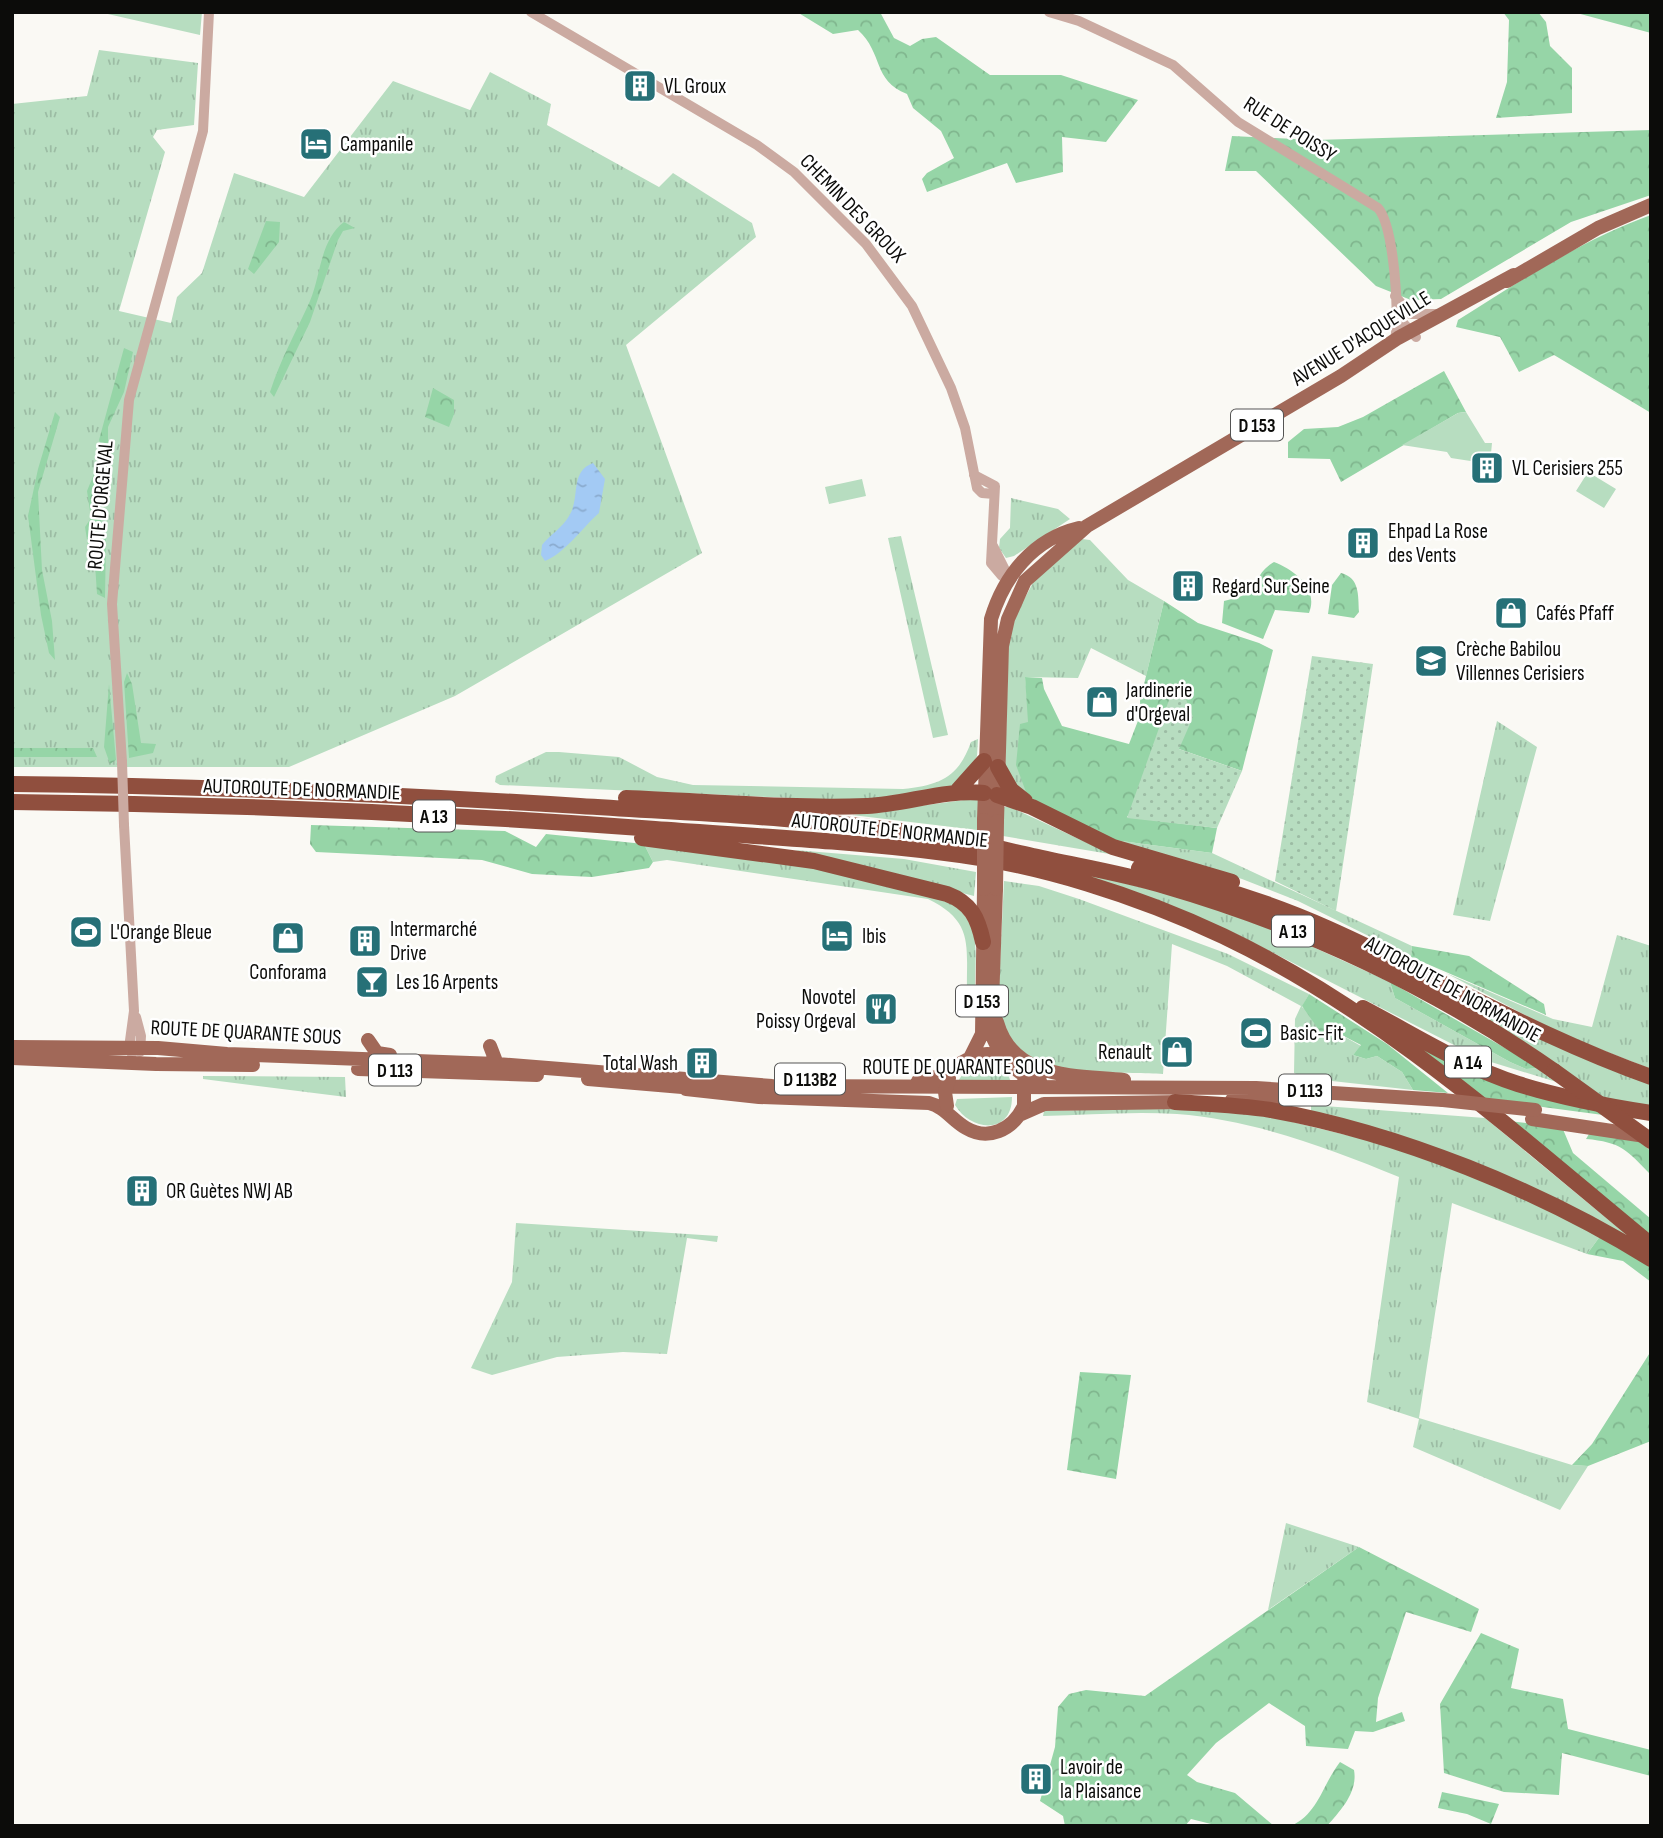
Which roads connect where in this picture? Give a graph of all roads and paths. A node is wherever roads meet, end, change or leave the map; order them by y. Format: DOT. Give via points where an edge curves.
graph roads {
  1 [pos="209,12"];
  2 [pos="531,12"];
  3 [pos="1049,12"];
  4 [pos="1651,205"];
  5 [pos="1514,275"];
  6 [pos="1395,296"];
  7 [pos="1395,314"];
  8 [pos="1410,314"];
  9 [pos="1439,314"];
  10 [pos="1417,333"];
  11 [pos="1395,340"];
  12 [pos="1341,376"];
  13 [pos="1087,526"];
  14 [pos="1008,576"];
  15 [pos="1025,581"];
  16 [pos="1005,630"];
  17 [pos="991,764"];
  18 [pos="12,784"];
  19 [pos="958,790"];
  20 [pos="990,794"];
  21 [pos="495,800"];
  22 [pos="12,802"];
  23 [pos="1032,807"];
  24 [pos="586,824"];
  25 [pos="1009,848"];
  26 [pos="990,889"];
  27 [pos="1325,927"];
  28 [pos="983,942"];
  29 [pos="1298,975"];
  30 [pos="993,984"];
  31 [pos="368,1040"];
  32 [pos="490,1046"];
  33 [pos="12,1047"];
  34 [pos="135,1048"];
  35 [pos="971,1056"];
  36 [pos="12,1058"];
  37 [pos="1006,1059"];
  38 [pos="394,1060"];
  39 [pos="136,1063"];
  40 [pos="497,1064"];
  41 [pos="951,1073"];
  42 [pos="1022,1076"];
  43 [pos="1651,1077"];
  44 [pos="1125,1080"];
  45 [pos="669,1082"];
  46 [pos="1353,1100"];
  47 [pos="1175,1102"];
  48 [pos="1442,1102"];
  49 [pos="1022,1110"];
  50 [pos="951,1112"];
  51 [pos="1651,1113"];
  52 [pos="1533,1115"];
  53 [pos="1651,1130"];
  54 [pos="1651,1139"];
  55 [pos="1651,1245"];
  56 [pos="1651,1259"];
  1 -- 34 [label="street, ROUTE D'ORGEVAL, bridge" via="203,131 128,400 112,604"];
  2 -- 14 [label="street, CHEMIN DES GROUX" via="757,145 794,172 866,244 912,306 951,388 974,475 989,486 992,546"];
  3 -- 6 [label="street, RUE DE POISSY" via="1079,21 1173,65 1238,122 1378,208 1389,229"];
  4 -- 5 [label="main road, D 153" via="1598,228"];
  5 -- 9 [label="main road, AVENUE D'ACQUEVILLE / D 153"];
  5 -- 10 [label="main road, D 153"];
  6 -- 7 [label="street, RUE DE POISSY"];
  6 -- 8 [label="street"];
  7 -- 10 [label="street"];
  7 -- 11 [label="street, RUE DE POISSY"];
  8 -- 9 [label="street"];
  8 -- 10 [label="street"];
  9 -- 10 [label="main road, AVENUE D'ACQUEVILLE / D 153"];
  10 -- 11 [label="main road, AVENUE D'ACQUEVILLE / D 153"];
  10 -- 12 [label="main road, D 153"];
  11 -- 12 [label="main road, AVENUE D'ACQUEVILLE / D 153"];
  12 -- 13 [label="main road, AVENUE D'ACQUEVILLE / D 153"];
  13 -- 14 [label="main road, D 153" via="1031,553"];
  13 -- 15 [label="main road, D 153"];
  14 -- 15 [label="main road"];
  14 -- 16 [label="main road, D 153" via="1014,589 1003,617"];
  14 -- 17 [label="main road, D 153" via="991,619"];
  15 -- 16 [label="main road, D 153"];
  16 -- 17 [label="main road, D 153"];
  17 -- 19 [label="highway"];
  17 -- 20 [label="main road, D 153"];
  17 -- 23 [label="highway"];
  18 -- 21 [label="highway, AUTOROUTE DE NORMANDIE / A 13"];
  19 -- 20 [label="highway"];
  19 -- 21 [label="highway" via="864,806 516,794"];
  20 -- 23 [label="highway"];
  20 -- 26 [label="main road, D 153, bridge"];
  21 -- 25 [label="highway, AUTOROUTE DE NORMANDIE / A 13" via="792,819"];
  22 -- 24 [label="highway, AUTOROUTE DE NORMANDIE / A 13" via="281,808"];
  23 -- 27 [label="highway" via="1113,847 1273,896 1312,915"];
  24 -- 28 [label="highway" via="600,834 814,861 936,890 966,904 977,920"];
  24 -- 29 [label="highway, AUTOROUTE DE NORMANDIE / A 13" via="949,853 1023,869 1169,913"];
  25 -- 27 [label="highway" via="1028,847 1182,878"];
  25 -- 54 [label="highway, AUTOROUTE DE NORMANDIE / A 13, bridge" via="1168,887 1306,936 1383,970 1474,1020"];
  26 -- 28 [label="main road, D 153"];
  26 -- 30 [label="main road, D 153"];
  27 -- 43 [label="highway" via="1553,1038"];
  28 -- 35 [label="main road, D 153" via="982,1034"];
  29 -- 51 [label="highway, A 14" via="1518,1084"];
  29 -- 55 [label="highway, AUTOROUTE DE NORMANDIE / A 13" via="1441,1072"];
  30 -- 37 [label="main road, D 153" via="990,1031"];
  30 -- 44 [label="main road" via="1000,1032 1026,1063 1047,1072"];
  31 -- 38 [label="main road" via="377,1053 393,1055"];
  32 -- 40 [label="main road"];
  33 -- 34 [label="main road, ROUTE DE QUARANTE SOUS / D 113"];
  34 -- 38 [label="main road, ROUTE DE QUARANTE SOUS / D 113"];
  34 -- 39 [label="street"];
  35 -- 37 [label="main road" via="990,1053"];
  35 -- 41 [label="main road"];
  36 -- 39 [label="main road, ROUTE DE QUARANTE SOUS / D 113"];
  37 -- 42 [label="main road"];
  38 -- 40 [label="main road, ROUTE DE QUARANTE SOUS / D 113"];
  39 -- 45 [label="main road, ROUTE DE QUARANTE SOUS / D 113"];
  40 -- 45 [label="main road, ROUTE DE QUARANTE SOUS / D 113"];
  41 -- 45 [label="main road, D 113B2" via="925,1081"];
  41 -- 50 [label="main road, bridge" via="946,1091"];
  42 -- 44 [label="main road" via="1040,1081"];
  42 -- 49 [label="main road, bridge"];
  44 -- 48 [label="main road" via="1296,1082"];
  45 -- 46 [label="main road, ROUTE DE QUARANTE SOUS / D 113" via="893,1094 1255,1094"];
  45 -- 48 [label="main road, ROUTE DE QUARANTE SOUS / D 113" via="1256,1088"];
  45 -- 50 [label="main road" via="759,1097 924,1102"];
  46 -- 47 [label="main road"];
  46 -- 48 [label="main road, D 113"];
  47 -- 49 [label="main road" via="1044,1104"];
  47 -- 56 [label="highway" via="1270,1110 1405,1146 1557,1209"];
  48 -- 52 [label="main road, ROUTE DE QUARANTE SOUS / D 113"];
  49 -- 50 [label="main road" via="1006,1128 988,1133 969,1130"];
  52 -- 53 [label="main road, ROUTE DE QUARANTE SOUS / D 113"];
  52 -- 54 [label="main road, ROUTE DE QUARANTE SOUS / D 113"];
}
